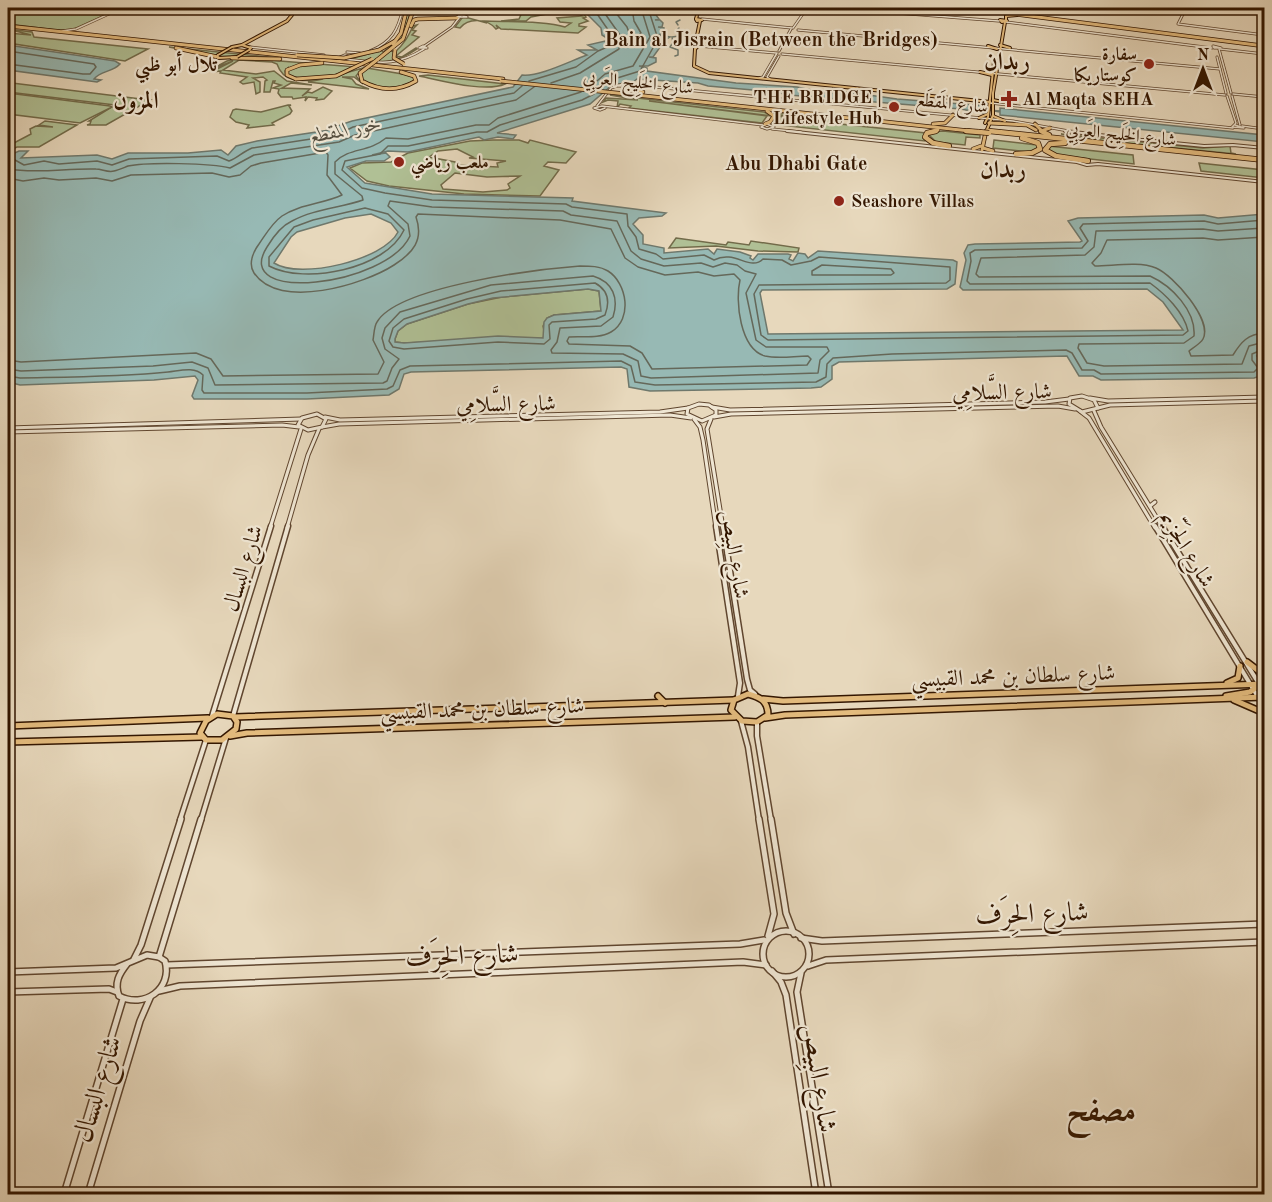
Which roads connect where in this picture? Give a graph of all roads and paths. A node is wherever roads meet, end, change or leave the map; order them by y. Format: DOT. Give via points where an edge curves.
graph roads {
  1 [pos="122,8"];
  2 [pos="128,8"];
  3 [pos="185,8"];
  4 [pos="199,8"];
  5 [pos="414,8"];
  6 [pos="441,8"];
  7 [pos="444,8"];
  8 [pos="700,8"];
  9 [pos="809,8"];
  10 [pos="854,8"];
  11 [pos="860,8"];
  12 [pos="896,8"];
  13 [pos="913,8"];
  14 [pos="960,8"];
  15 [pos="968,8"];
  16 [pos="978,8"];
  17 [pos="998,8"];
  18 [pos="404,9"];
  19 [pos="878,9"];
  20 [pos="1185,9"];
  21 [pos="282,10"];
  22 [pos="293,10"];
  23 [pos="454,11"];
  24 [pos="986,11"];
  25 [pos="1026,16"];
  26 [pos="447,17"];
  27 [pos="460,17"];
  28 [pos="400,18"];
  29 [pos="423,18"];
  30 [pos="96,20"];
  31 [pos="101,20"];
  32 [pos="394,21"];
  33 [pos="699,21"];
  34 [pos="1000,21"];
  35 [pos="1006,21"];
  36 [pos="710,22"];
  37 [pos="401,23"];
  38 [pos="8,26"];
  39 [pos="1121,26"];
  40 [pos="410,28"];
  41 [pos="792,28"];
  42 [pos="797,29"];
  43 [pos="50,30"];
  44 [pos="1155,32"];
  45 [pos="1107,33"];
  46 [pos="1113,33"];
  47 [pos="1264,34"];
  48 [pos="407,35"];
  49 [pos="100,36"];
  50 [pos="399,37"];
  51 [pos="1142,38"];
  52 [pos="136,39"];
  53 [pos="117,40"];
  54 [pos="1161,40"];
  55 [pos="1234,41"];
  56 [pos="959,43"];
  57 [pos="693,44"];
  58 [pos="241,45"];
  59 [pos="699,45"];
  60 [pos="1264,45"];
  61 [pos="988,46"];
  62 [pos="992,46"];
  63 [pos="250,48"];
  64 [pos="423,48"];
  65 [pos="999,48"];
  66 [pos="1006,48"];
  67 [pos="1011,48"];
  68 [pos="1213,48"];
  69 [pos="1220,48"];
  70 [pos="395,50"];
  71 [pos="256,52"];
  72 [pos="347,52"];
  73 [pos="367,52"];
  74 [pos="777,52"];
  75 [pos="783,53"];
  76 [pos="1264,54"];
  77 [pos="208,55"];
  78 [pos="1086,55"];
  79 [pos="218,56"];
  80 [pos="239,57"];
  81 [pos="339,57"];
  82 [pos="350,57"];
  83 [pos="232,58"];
  84 [pos="374,59"];
  85 [pos="343,60"];
  86 [pos="309,61"];
  87 [pos="223,62"];
  88 [pos="216,63"];
  89 [pos="404,64"];
  90 [pos="1219,65"];
  91 [pos="354,66"];
  92 [pos="1210,66"];
  93 [pos="387,69"];
  94 [pos="954,69"];
  95 [pos="1220,69"];
  96 [pos="703,72"];
  97 [pos="980,72"];
  98 [pos="987,72"];
  99 [pos="1003,73"];
  100 [pos="995,74"];
  101 [pos="478,76"];
  102 [pos="758,78"];
  103 [pos="502,80"];
  104 [pos="771,80"];
  105 [pos="619,86"];
  106 [pos="625,86"];
  107 [pos="672,89"];
  108 [pos="637,94"];
  109 [pos="1226,94"];
  110 [pos="1232,95"];
  111 [pos="738,96"];
  112 [pos="1264,98"];
  113 [pos="714,101"];
  114 [pos="786,102"];
  115 [pos="791,102"];
  116 [pos="991,102"];
  117 [pos="1000,104"];
  118 [pos="1007,104"];
  119 [pos="726,105"];
  120 [pos="841,106"];
  121 [pos="603,108"];
  122 [pos="994,108"];
  123 [pos="1076,111"];
  124 [pos="944,116"];
  125 [pos="951,117"];
  126 [pos="978,119"];
  127 [pos="989,120"];
  128 [pos="1005,121"];
  129 [pos="910,123"];
  130 [pos="763,125"];
  131 [pos="1036,125"];
  132 [pos="1234,126"];
  133 [pos="773,127"];
  134 [pos="1242,127"];
  135 [pos="1050,128"];
  136 [pos="1264,129"];
  137 [pos="958,130"];
  138 [pos="979,131"];
  139 [pos="1041,131"];
  140 [pos="1005,134"];
  141 [pos="1134,140"];
  142 [pos="1082,143"];
  143 [pos="949,146"];
  144 [pos="1132,146"];
  145 [pos="1264,148"];
  146 [pos="967,149"];
  147 [pos="973,149"];
  148 [pos="981,150"];
  149 [pos="993,152"];
  150 [pos="1016,154"];
  151 [pos="1087,162"];
  152 [pos="1264,162"];
  153 [pos="1264,182"];
  154 [pos="1090,398"];
  155 [pos="1069,399"];
  156 [pos="1264,399"];
  157 [pos="712,407"];
  158 [pos="688,408"];
  159 [pos="1077,410"];
  160 [pos="1096,410"];
  161 [pos="325,417"];
  162 [pos="301,418"];
  163 [pos="692,418"];
  164 [pos="713,418"];
  165 [pos="300,428"];
  166 [pos="320,428"];
  167 [pos="8,430"];
  168 [pos="1155,502"];
  169 [pos="1150,506"];
  170 [pos="1247,662"];
  171 [pos="1240,666"];
  172 [pos="1264,675"];
  173 [pos="1262,684"];
  174 [pos="1218,686"];
  175 [pos="1252,687"];
  176 [pos="1264,692"];
  177 [pos="755,695"];
  178 [pos="658,696"];
  179 [pos="736,698"];
  180 [pos="1262,698"];
  181 [pos="763,699"];
  182 [pos="1229,699"];
  183 [pos="666,700"];
  184 [pos="1196,700"];
  185 [pos="1264,707"];
  186 [pos="1264,713"];
  187 [pos="234,716"];
  188 [pos="210,717"];
  189 [pos="735,717"];
  190 [pos="765,718"];
  191 [pos="741,721"];
  192 [pos="757,722"];
  193 [pos="8,726"];
  194 [pos="228,737"];
  195 [pos="204,739"];
  196 [pos="8,742"];
  197 [pos="1264,924"];
  198 [pos="794,933"];
  199 [pos="766,938"];
  200 [pos="801,938"];
  201 [pos="1264,942"];
  202 [pos="159,957"];
  203 [pos="133,960"];
  204 [pos="127,964"];
  205 [pos="167,965"];
  206 [pos="766,965"];
  207 [pos="808,966"];
  208 [pos="772,971"];
  209 [pos="8,972"];
  210 [pos="801,973"];
  211 [pos="159,991"];
  212 [pos="8,992"];
  213 [pos="117,992"];
  214 [pos="151,997"];
  215 [pos="123,999"];
  216 [pos="64,1194"];
  217 [pos="88,1194"];
  218 [pos="816,1194"];
  219 [pos="829,1194"];
  1 -- 30 [label="street"];
  2 -- 31 [label="street"];
  3 -- 21 [label="street"];
  4 -- 21 [label="street"];
  5 -- 29 [label="highway" via="416,16"];
  5 -- 40 [label="highway"];
  6 -- 23 [label="street"];
  7 -- 27 [label="street"];
  8 -- 33 [label="main road"];
  9 -- 41 [label="street"];
  9 -- 42 [label="street"];
  10 -- 19 [label="street"];
  11 -- 19 [label="street"];
  12 -- 13 [label="highway"];
  14 -- 24 [label="highway"];
  15 -- 44 [label="highway"];
  16 -- 39 [label="highway"];
  17 -- 39 [label="highway"];
  18 -- 28 [label="street"];
  18 -- 37 [label="highway"];
  19 -- 34 [label="street"];
  20 -- 47 [label="street" via="1178,24"];
  21 -- 22 [label="main road"];
  22 -- 58 [label="main road" via="286,22"];
  22 -- 63 [label="main road" via="289,22"];
  23 -- 26 [label="highway" via="459,14"];
  23 -- 27 [label="street"];
  24 -- 25 [label="highway"];
  24 -- 34 [label="main road" via="1001,14"];
  25 -- 35 [label="main road" via="1008,15"];
  25 -- 44 [label="highway"];
  26 -- 27 [label="highway"];
  26 -- 29 [label="highway"];
  27 -- 29 [label="highway"];
  27 -- 64 [label="street"];
  28 -- 32 [label="street"];
  28 -- 37 [label="street"];
  29 -- 40 [label="highway" via="414,20"];
  30 -- 31 [label="street"];
  30 -- 43 [label="street" via="72,30"];
  31 -- 49 [label="street" via="79,31"];
  32 -- 37 [label="street"];
  33 -- 36 [label="main road"];
  33 -- 41 [label="street"];
  33 -- 57 [label="main road"];
  33 -- 59 [label="main road"];
  34 -- 35 [label="main road"];
  34 -- 65 [label="main road"];
  35 -- 45 [label="street"];
  35 -- 46 [label="street"];
  35 -- 65 [label="main road"];
  36 -- 41 [label="street"];
  37 -- 50 [label="highway"];
  37 -- 73 [label="street" via="393,39"];
  38 -- 43 [label="highway, شارع الخَلِيج العَربِي"];
  38 -- 53 [label="highway, شارع الخَلِيج العَربِي"];
  39 -- 55 [label="highway"];
  39 -- 60 [label="highway" via="1190,34 1195,31 1198,35"];
  40 -- 48 [label="highway"];
  41 -- 42 [label="street"];
  41 -- 74 [label="street"];
  42 -- 56 [label="street"];
  42 -- 75 [label="street"];
  43 -- 49 [label="highway, شارع الخَلِيج العَربِي"];
  44 -- 55 [label="highway"];
  45 -- 46 [label="street"];
  45 -- 51 [label="street"];
  46 -- 54 [label="street"];
  48 -- 70 [label="highway"];
  48 -- 84 [label="highway"];
  49 -- 52 [label="highway, شارع الخَلِيج العَربِي"];
  50 -- 71 [label="highway, bridge" via="380,50 360,56"];
  50 -- 84 [label="highway"];
  51 -- 54 [label="street"];
  51 -- 68 [label="street"];
  52 -- 58 [label="highway"];
  52 -- 71 [label="highway, شارع الخَلِيج العَربِي"];
  53 -- 77 [label="highway"];
  53 -- 86 [label="highway, شارع الخَلِيج العَربِي"];
  54 -- 68 [label="street"];
  55 -- 60 [label="highway"];
  56 -- 61 [label="street"];
  56 -- 62 [label="street"];
  57 -- 59 [label="main road"];
  57 -- 96 [label="main road" via="690,68"];
  58 -- 63 [label="main road"];
  58 -- 79 [label="main road, bridge"];
  59 -- 74 [label="street"];
  59 -- 96 [label="main road" via="695,47 693,66"];
  61 -- 65 [label="main road"];
  62 -- 65 [label="main road"];
  63 -- 80 [label="main road, bridge"];
  63 -- 81 [label="street"];
  64 -- 82 [label="street" via="394,62"];
  64 -- 85 [label="street" via="394,63"];
  65 -- 66 [label="main road"];
  65 -- 67 [label="main road"];
  65 -- 100 [label="main road"];
  66 -- 78 [label="street"];
  67 -- 78 [label="street"];
  68 -- 69 [label="street"];
  68 -- 90 [label="street"];
  69 -- 76 [label="street"];
  69 -- 110 [label="street"];
  70 -- 89 [label="highway, bridge" via="394,58"];
  71 -- 101 [label="highway, شارع الخَلِيج العَربِي"];
  72 -- 73 [label="street"];
  73 -- 82 [label="street"];
  74 -- 75 [label="street"];
  74 -- 102 [label="street" via="763,77"];
  75 -- 94 [label="street"];
  75 -- 104 [label="street" via="767,77"];
  77 -- 79 [label="highway"];
  77 -- 88 [label="highway" via="218,59"];
  78 -- 92 [label="street"];
  79 -- 83 [label="main road"];
  80 -- 83 [label="highway"];
  80 -- 86 [label="highway"];
  80 -- 87 [label="highway"];
  81 -- 82 [label="street"];
  81 -- 85 [label="street"];
  82 -- 85 [label="street"];
  84 -- 91 [label="highway, bridge" via="339,76 296,78 286,72 300,65"];
  84 -- 93 [label="highway, bridge" via="360,73 362,81 390,88 416,81 412,74"];
  86 -- 91 [label="highway, شارع الخَلِيج العَربِي"];
  89 -- 101 [label="highway"];
  90 -- 92 [label="street"];
  90 -- 95 [label="street"];
  91 -- 93 [label="highway, شارع الخَلِيج العَربِي"];
  92 -- 95 [label="street"];
  93 -- 103 [label="highway, شارع الخَلِيج العَربِي"];
  94 -- 97 [label="street"];
  94 -- 98 [label="street"];
  95 -- 109 [label="street"];
  96 -- 102 [label="main road"];
  97 -- 100 [label="main road"];
  98 -- 100 [label="main road"];
  99 -- 100 [label="main road"];
  99 -- 100 [label="main road"];
  99 -- 109 [label="street"];
  100 -- 116 [label="main road"];
  101 -- 103 [label="highway, شارع الخَلِيج العَربِي"];
  102 -- 104 [label="main road"];
  103 -- 108 [label="highway, شارع الخَلِيج العَربِي, bridge"];
  104 -- 116 [label="main road"];
  105 -- 106 [label="street, شارع المَقطَع"];
  105 -- 121 [label="street" via="601,103"];
  105 -- 121 [label="street" via="611,88 595,109"];
  106 -- 107 [label="street, شارع المَقطَع"];
  106 -- 113 [label="highway" via="635,91"];
  107 -- 111 [label="street, شارع المَقطَع"];
  107 -- 111 [label="street, شارع المَقطَع"];
  108 -- 113 [label="highway, شارع الخَلِيج العَربِي"];
  108 -- 119 [label="highway, شارع الخَلِيج العَربِي"];
  109 -- 110 [label="street"];
  109 -- 132 [label="street"];
  110 -- 112 [label="street"];
  110 -- 134 [label="street"];
  111 -- 115 [label="street, شارع المَقطَع"];
  111 -- 120 [label="street, شارع المَقطَع"];
  113 -- 129 [label="highway, شارع الخَلِيج العَربِي"];
  114 -- 115 [label="street"];
  115 -- 120 [label="street, شارع المَقطَع"];
  116 -- 117 [label="street"];
  116 -- 118 [label="main road"];
  116 -- 122 [label="main road"];
  116 -- 127 [label="main road"];
  117 -- 122 [label="main road"];
  117 -- 123 [label="street"];
  118 -- 123 [label="street"];
  119 -- 130 [label="highway" via="772,113 771,122"];
  119 -- 137 [label="highway, شارع الخَلِيج العَربِي"];
  120 -- 124 [label="street, شارع المَقطَع"];
  120 -- 125 [label="street, شارع المَقطَع"];
  121 -- 130 [label="street"];
  122 -- 127 [label="main road"];
  123 -- 132 [label="street"];
  124 -- 125 [label="highway"];
  125 -- 126 [label="street, شارع المَقطَع"];
  125 -- 129 [label="highway" via="940,124"];
  126 -- 127 [label="main road"];
  126 -- 127 [label="main road"];
  127 -- 128 [label="main road"];
  127 -- 131 [label="street, شارع المَقطَع"];
  127 -- 140 [label="highway" via="1036,130"];
  127 -- 148 [label="main road"];
  128 -- 131 [label="street, شارع المَقطَع"];
  129 -- 138 [label="highway, شارع الخَلِيج العَربِي"];
  130 -- 133 [label="street"];
  131 -- 135 [label="street, شارع المَقطَع"];
  131 -- 139 [label="highway"];
  131 -- 141 [label="street, شارع المَقطَع"];
  132 -- 134 [label="street"];
  133 -- 143 [label="street"];
  133 -- 146 [label="street"];
  134 -- 136 [label="street"];
  135 -- 139 [label="highway"];
  135 -- 141 [label="street, شارع المَقطَع"];
  137 -- 138 [label="highway, شارع الخَلِيج العَربِي"];
  137 -- 143 [label="highway" via="933,130 925,135 930,141"];
  138 -- 140 [label="highway, شارع الخَلِيج العَربِي, bridge"];
  139 -- 144 [label="highway"];
  140 -- 142 [label="highway, شارع الخَلِيج العَربِي"];
  140 -- 144 [label="highway, شارع الخَلِيج العَربِي"];
  140 -- 150 [label="highway" via="1031,140 1040,147 1036,152"];
  141 -- 145 [label="street"];
  142 -- 151 [label="highway" via="1054,143 1045,150"];
  142 -- 152 [label="highway, شارع الخَلِيج العَربِي"];
  143 -- 147 [label="street"];
  144 -- 152 [label="highway, شارع الخَلِيج العَربِي"];
  146 -- 148 [label="street"];
  146 -- 149 [label="street"];
  147 -- 148 [label="main road"];
  148 -- 149 [label="main road"];
  148 -- 149 [label="street"];
  149 -- 150 [label="street"];
  149 -- 151 [label="street"];
  150 -- 151 [label="street"];
  151 -- 153 [label="street"];
  154 -- 155 [label="street, شارع السَّلامِي"];
  154 -- 156 [label="street"];
  154 -- 160 [label="street, شارع الجَزِّيم" via="1097,403"];
  155 -- 157 [label="street, شارع السَّلامِي" via="730,410"];
  155 -- 159 [label="street, شارع الجَزِّيم"];
  156 -- 160 [label="street" via="1113,405"];
  157 -- 158 [label="street, شارع السَّلامِي" via="699,404"];
  157 -- 164 [label="street, شارع البِيص" via="716,413"];
  158 -- 161 [label="street, شارع السَّلامِي" via="660,412"];
  158 -- 163 [label="street, شارع البِيص" via="687,414"];
  159 -- 160 [label="street, شارع السَّلامِي"];
  159 -- 164 [label="street, شارع السَّلامِي" via="1047,406 731,414"];
  159 -- 171 [label="street, شارع الجَزِّيم" via="1089,418"];
  160 -- 169 [label="street, شارع الجَزِّيم" via="1101,428"];
  161 -- 162 [label="street" via="314,414"];
  161 -- 166 [label="street, شارع البسال" via="327,422"];
  162 -- 165 [label="street, شارع البسال"];
  162 -- 167 [label="street"];
  163 -- 164 [label="street, شارع السَّلامِي"];
  163 -- 166 [label="street, شارع السَّلامِي" via="670,415 339,424"];
  163 -- 179 [label="street, شارع البِيص" via="700,427 739,675 741,691"];
  164 -- 177 [label="street, شارع البِيص" via="707,429 748,684"];
  165 -- 166 [label="street, شارع السَّلامِي"];
  165 -- 167 [label="street" via="282,425"];
  165 -- 188 [label="street, شارع البسال"];
  166 -- 187 [label="street, شارع البسال" via="302,477"];
  168 -- 169 [label="street"];
  169 -- 170 [label="street, شارع الجَزِّيم"];
  170 -- 172 [label="main road"];
  170 -- 173 [label="street, شارع الجَزِّيم"];
  171 -- 174 [label="main road" via="1238,678"];
  171 -- 175 [label="street, شارع الجَزِّيم"];
  173 -- 175 [label="main road"];
  173 -- 176 [label="street, شارع الجَزِّيم"];
  174 -- 175 [label="main road, شارع سلطان بن محمد القبيسي"];
  174 -- 181 [label="main road, شارع سلطان بن محمد القبيسي"];
  175 -- 180 [label="street, شارع الجَزِّيم"];
  175 -- 184 [label="main road" via="1243,694"];
  176 -- 180 [label="main road"];
  177 -- 179 [label="main road"];
  177 -- 181 [label="main road"];
  178 -- 183 [label="main road"];
  179 -- 183 [label="main road, شارع سلطان بن محمد القبيسي"];
  179 -- 189 [label="main road" via="731,710"];
  180 -- 182 [label="main road, شارع سلطان بن محمد القبيسي"];
  180 -- 185 [label="street, شارع الجَزِّيم"];
  181 -- 190 [label="main road" via="768,707"];
  182 -- 184 [label="main road, شارع سلطان بن محمد القبيسي"];
  182 -- 186 [label="main road"];
  183 -- 187 [label="main road, شارع سلطان بن محمد القبيسي"];
  184 -- 190 [label="main road, شارع سلطان بن محمد القبيسي"];
  187 -- 188 [label="main road" via="222,713"];
  187 -- 194 [label="main road" via="237,726"];
  188 -- 193 [label="main road"];
  188 -- 195 [label="main road" via="200,728"];
  189 -- 191 [label="main road"];
  189 -- 194 [label="main road, شارع سلطان بن محمد القبيسي" via="247,733"];
  190 -- 192 [label="main road"];
  191 -- 192 [label="main road"];
  191 -- 199 [label="street" via="774,914"];
  192 -- 198 [label="street" via="786,913"];
  194 -- 195 [label="main road"];
  194 -- 202 [label="street"];
  195 -- 196 [label="main road"];
  195 -- 203 [label="street" via="141,945"];
  197 -- 200 [label="street, شارع الحِرَف" via="822,941"];
  198 -- 199 [label="street" via="781,931"];
  198 -- 200 [label="street"];
  199 -- 205 [label="street, شارع الحِرَف" via="740,944"];
  199 -- 206 [label="street" via="761,952"];
  200 -- 207 [label="street" via="810,951"];
  201 -- 207 [label="street, شارع الحِرَف" via="826,960"];
  202 -- 203 [label="street" via="147,955"];
  202 -- 205 [label="street"];
  203 -- 204 [label="street"];
  204 -- 209 [label="street" via="105,969"];
  204 -- 213 [label="street" via="117,978"];
  205 -- 211 [label="street" via="167,977"];
  206 -- 208 [label="street"];
  206 -- 211 [label="street, شارع الحِرَف" via="720,963 180,986"];
  207 -- 210 [label="street"];
  208 -- 210 [label="street" via="787,977"];
  208 -- 218 [label="street, شارع البِيص" via="786,995"];
  210 -- 219 [label="street, شارع البِيص" via="797,996"];
  211 -- 214 [label="street"];
  212 -- 213 [label="street"];
  213 -- 215 [label="street"];
  214 -- 215 [label="street" via="139,1002"];
  214 -- 217 [label="street, شارع البسال" via="140,1021"];
  215 -- 216 [label="street, شارع البسال"];
}
